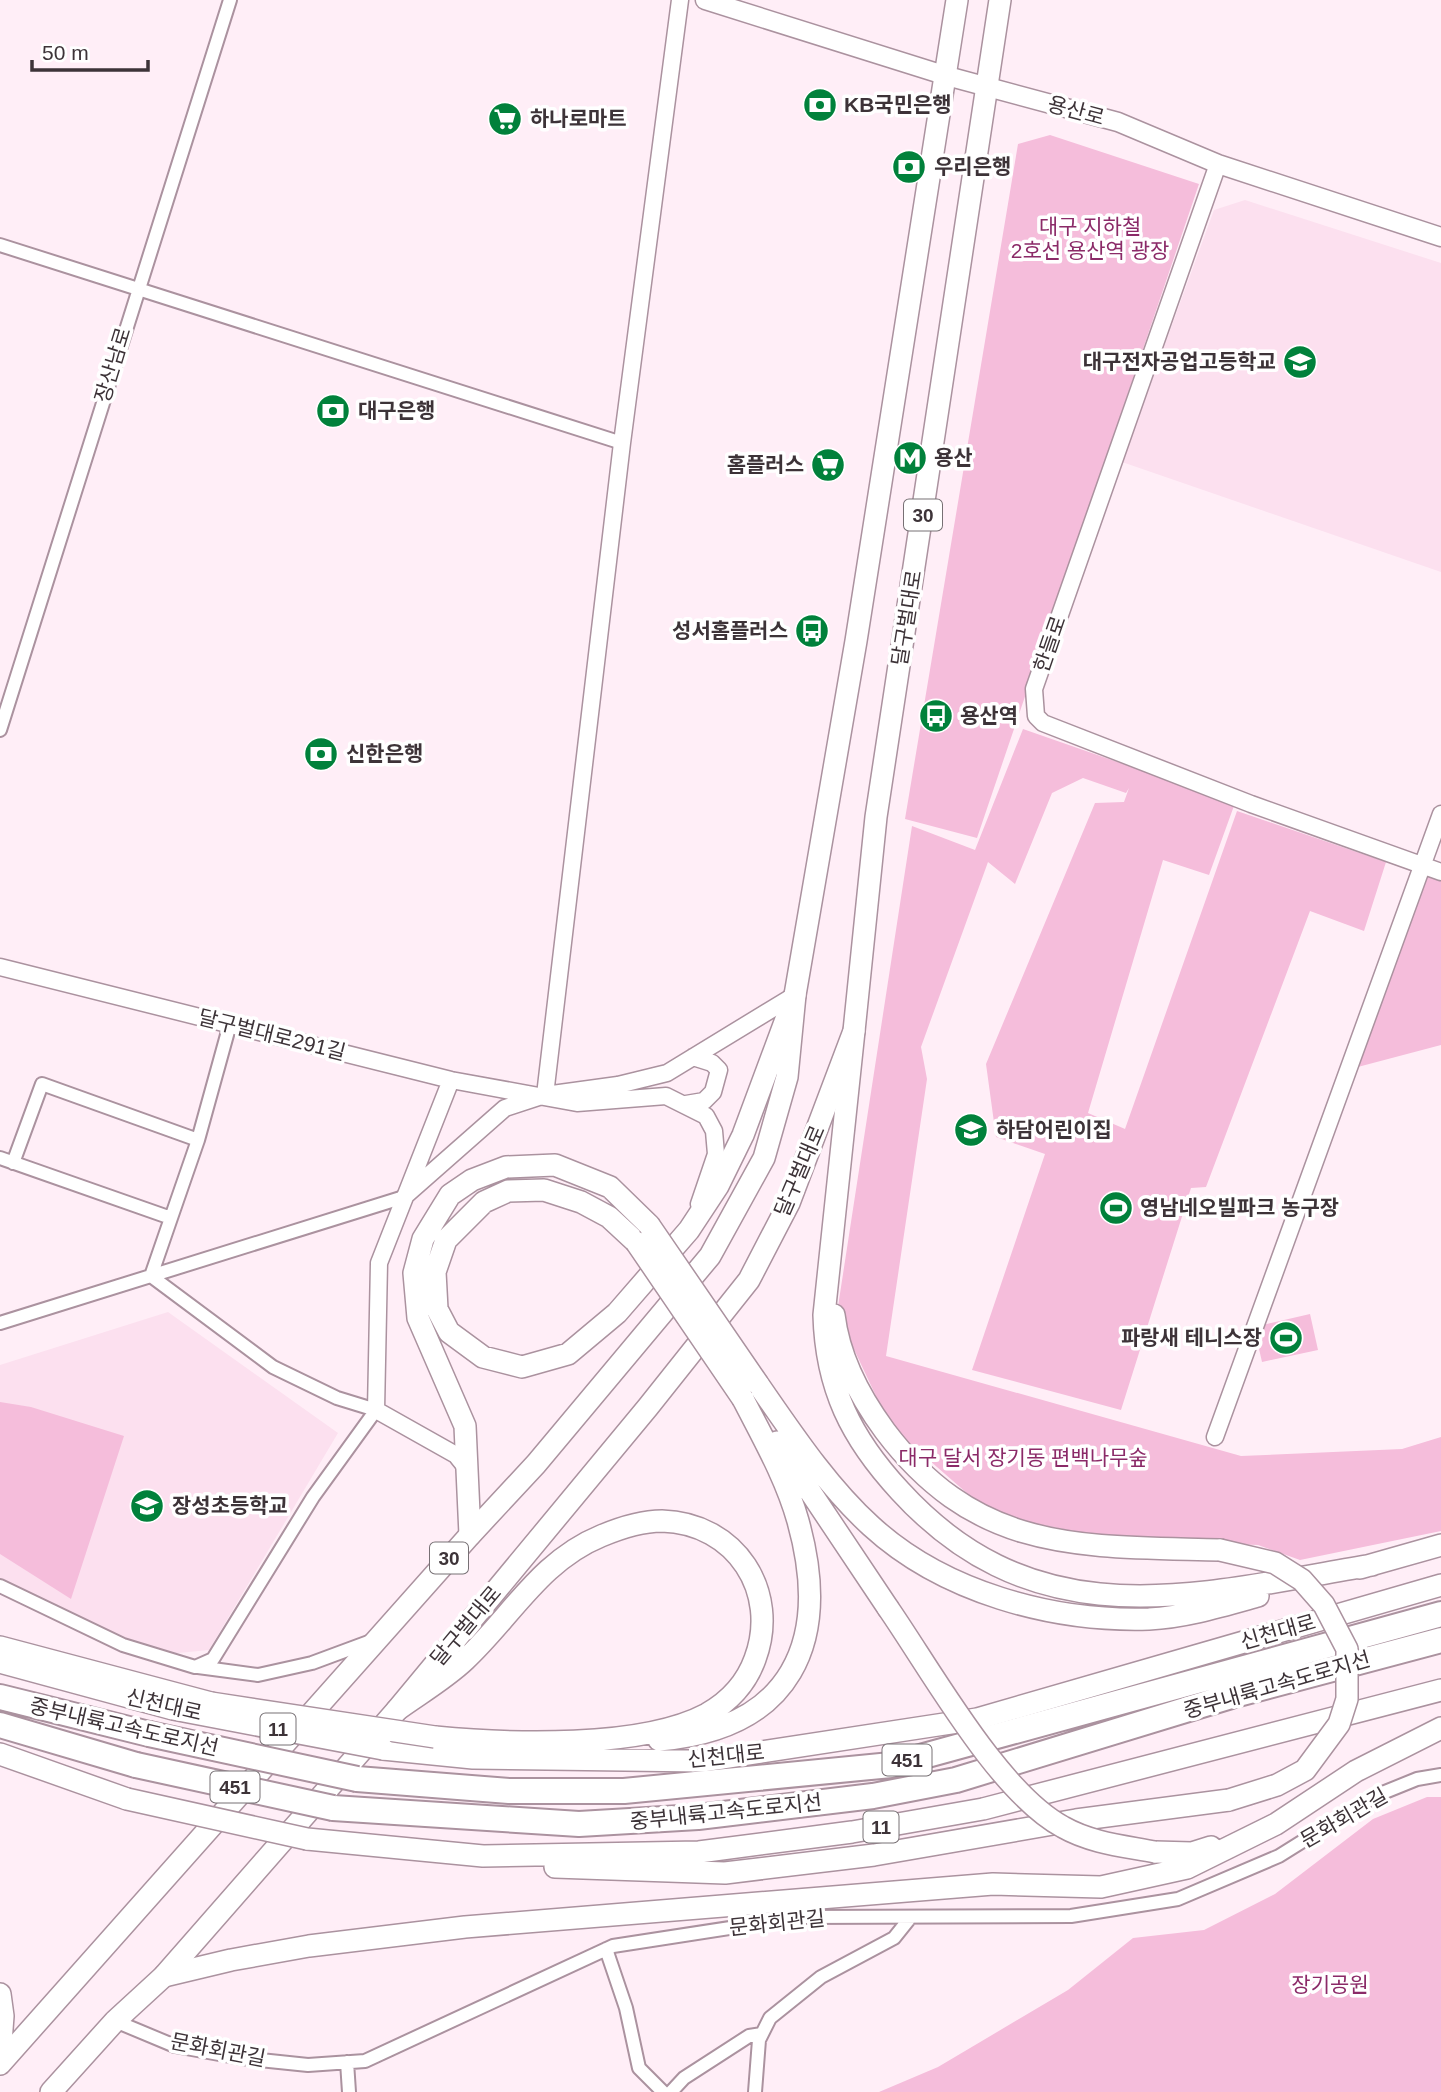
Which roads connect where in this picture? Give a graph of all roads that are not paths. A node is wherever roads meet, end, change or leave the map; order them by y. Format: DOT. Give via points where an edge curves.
graph roads {
  1 [pos="230,0"];
  2 [pos="680,0"];
  3 [pos="705,0"];
  4 [pos="957,0"];
  5 [pos="1000,0"];
  6 [pos="947,75"];
  7 [pos="989,87"];
  8 [pos="1218,164"];
  9 [pos="1441,237"];
  10 [pos="0,245"];
  11 [pos="136,288"];
  12 [pos="622,443"];
  13 [pos="0,730"];
  14 [pos="1441,814"];
  15 [pos="1422,866"];
  16 [pos="1441,872"];
  17 [pos="0,967"];
  18 [pos="796,995"];
  19 [pos="230,1024"];
  20 [pos="854,1031"];
  21 [pos="692,1057"];
  22 [pos="452,1080"];
  23 [pos="545,1095"];
  24 [pos="685,1104"];
  25 [pos="198,1140"];
  26 [pos="0,1158"];
  27 [pos="13,1163"];
  28 [pos="404,1197"];
  29 [pos="171,1217"];
  30 [pos="689,1230"];
  31 [pos="642,1233"];
  32 [pos="830,1268"];
  33 [pos="151,1276"];
  34 [pos="0,1323"];
  35 [pos="750,1392"];
  36 [pos="376,1410"];
  37 [pos="1215,1437"];
  38 [pos="468,1470"];
  39 [pos="470,1535"];
  40 [pos="1441,1545"];
  41 [pos="1372,1565"];
  42 [pos="1441,1585"];
  43 [pos="0,1586"];
  44 [pos="1441,1614"];
  45 [pos="377,1639"];
  46 [pos="1441,1640"];
  47 [pos="0,1647"];
  48 [pos="0,1662"];
  49 [pos="195,1667"];
  50 [pos="1441,1690"];
  51 [pos="0,1697"];
  52 [pos="397,1710"];
  53 [pos="0,1725"];
  54 [pos="1441,1728"];
  55 [pos="596,1741"];
  56 [pos="0,1754"];
  57 [pos="1441,1774"];
  58 [pos="1276,1824"];
  59 [pos="483,1856"];
  60 [pos="910,1918"];
  61 [pos="606,1949"];
  62 [pos="164,1976"];
  63 [pos="0,1994"];
  64 [pos="115,2021"];
  65 [pos="762,2034"];
  66 [pos="0,2056"];
  67 [pos="347,2062"];
  68 [pos="0,2064"];
  69 [pos="51,2092"];
  70 [pos="349,2092"];
  71 [pos="663,2092"];
  72 [pos="671,2092"];
  73 [pos="755,2092"];
  1 -- 11 [label="street, 장산남로"];
  2 -- 12 [label="street"];
  3 -- 6 [label="main road, 용산로"];
  4 -- 6 [label="main road, 달구벌대로 / 30"];
  5 -- 7 [label="main road, 달구벌대로 / 30"];
  6 -- 7 [label="main road, 용산로"];
  6 -- 18 [label="main road, 달구벌대로 / 30"];
  7 -- 8 [label="main road, 용산로" via="1118,122"];
  7 -- 20 [label="main road, 달구벌대로 / 30" via="876,817"];
  8 -- 9 [label="main road, 용산로"];
  8 -- 15 [label="street, 한들로" via="1034,689 1036,716 1043,723 1251,804"];
  10 -- 11 [label="street"];
  11 -- 12 [label="street"];
  11 -- 13 [label="street, 장산남로"];
  12 -- 23 [label="street"];
  14 -- 15 [label="street"];
  15 -- 16 [label="street, 한들로"];
  15 -- 37 [label="street"];
  17 -- 19 [label="street, 달구벌대로291길"];
  18 -- 21 [label="street"];
  18 -- 30 [label="main road" via="743,1135"];
  18 -- 39 [label="main road, 달구벌대로 / 30" via="786,1077 764,1158 710,1256 536,1464"];
  19 -- 22 [label="street, 달구벌대로291길"];
  19 -- 25 [label="street"];
  20 -- 32 [label="main road"];
  20 -- 52 [label="main road, 달구벌대로 / 30" via="789,1203 749,1280"];
  21 -- 23 [label="street" via="667,1073"];
  21 -- 24 [label="street" via="712,1063 719,1070 718,1081 704,1101"];
  22 -- 23 [label="street, 달구벌대로291길"];
  22 -- 28 [label="street"];
  23 -- 24 [label="street" via="577,1103 666,1096"];
  23 -- 28 [label="street" via="505,1108"];
  24 -- 30 [label="street" via="706,1115 714,1131 716,1154"];
  25 -- 27 [label="street" via="41,1084"];
  25 -- 29 [label="street"];
  26 -- 27 [label="street"];
  27 -- 29 [label="street"];
  28 -- 33 [label="street"];
  28 -- 36 [label="street" via="379,1263"];
  29 -- 33 [label="street"];
  30 -- 31 [label="main road" via="617,1313 568,1354 522,1367 483,1357 449,1332 437,1309 435,1272 446,1240 484,1202 508,1191 544,1190 581,1202"];
  31 -- 35 [label="main road, bridge"];
  31 -- 38 [label="main road" via="610,1187 555,1165 506,1167 472,1180 450,1195 423,1239 414,1273 418,1318 465,1426"];
  32 -- 41 [label="main road" via="825,1356 836,1394 873,1462 924,1518 960,1547 1047,1586 1100,1595 1199,1594"];
  32 -- 59 [label="main road, bridge" via="836,1335 863,1402 908,1461 955,1501 994,1522 1040,1538 1099,1548 1220,1550 1275,1563 1302,1580 1324,1605 1347,1649 1347,1699 1339,1724 1305,1770 1229,1800 1076,1820 874,1855 725,1873 614,1872"];
  33 -- 34 [label="street"];
  33 -- 36 [label="street" via="273,1367 337,1398"];
  35 -- 41 [label="main road" via="871,1526 919,1561 982,1592 1041,1609 1149,1619 1204,1611"];
  35 -- 55 [label="main road" via="806,1551 811,1609 797,1661 770,1699 730,1726 688,1738"];
  35 -- 58 [label="main road, bridge" via="888,1608 990,1758 1026,1799 1061,1827 1091,1839 1155,1852 1192,1853"];
  36 -- 38 [label="street" via="456,1455"];
  36 -- 49 [label="street" via="313,1497 213,1659"];
  38 -- 39 [label="main road"];
  39 -- 45 [label="main road, 달구벌대로 / 30"];
  40 -- 41 [label="main road"];
  42 -- 48 [label="main road, 신천대로 / 11, bridge" via="977,1719 702,1761 473,1758 383,1749 173,1709"];
  43 -- 49 [label="street" via="123,1645"];
  44 -- 51 [label="highway, 중부내륙고속도로지선 / 451, bridge" via="891,1765 624,1791 509,1791 357,1779"];
  45 -- 49 [label="street" via="258,1675"];
  45 -- 68 [label="main road, 달구벌대로 / 30"];
  46 -- 53 [label="highway, 중부내륙고속도로지선 / 451, bridge" via="1231,1696 956,1780 873,1796 698,1817 579,1824 333,1808 136,1765"];
  47 -- 55 [label="main road, bridge" via="211,1703 483,1742"];
  50 -- 59 [label="main road, 11" via="983,1809 852,1832 699,1852"];
  52 -- 55 [label="main road" via="465,1660 521,1595 577,1548 621,1528 661,1521 713,1536 742,1561 760,1592 761,1640 752,1666 727,1701 692,1721"];
  52 -- 62 [label="main road, 달구벌대로 / 30"];
  54 -- 58 [label="main road" via="1356,1771"];
  56 -- 59 [label="main road, 11, bridge" via="127,1799 307,1839"];
  57 -- 60 [label="street, 문화회관길" via="1376,1796 1279,1856 1178,1899 1071,1916"];
  58 -- 62 [label="main road" via="1186,1868 1101,1886 993,1884 465,1927 296,1949"];
  60 -- 61 [label="street, 문화회관길" via="801,1917"];
  60 -- 65 [label="street" via="894,1938 821,1977 769,2018"];
  61 -- 67 [label="street, 문화회관길" via="365,2061"];
  61 -- 71 [label="street" via="626,2008 639,2068"];
  62 -- 64 [label="main road, 달구벌대로 / 30"];
  63 -- 66 [label="main road"];
  64 -- 67 [label="street, 문화회관길" via="175,2046 308,2065"];
  64 -- 69 [label="main road, 달구벌대로 / 30"];
  65 -- 72 [label="street" via="749,2036 684,2078"];
  65 -- 73 [label="street"];
  67 -- 70 [label="street"];
}
